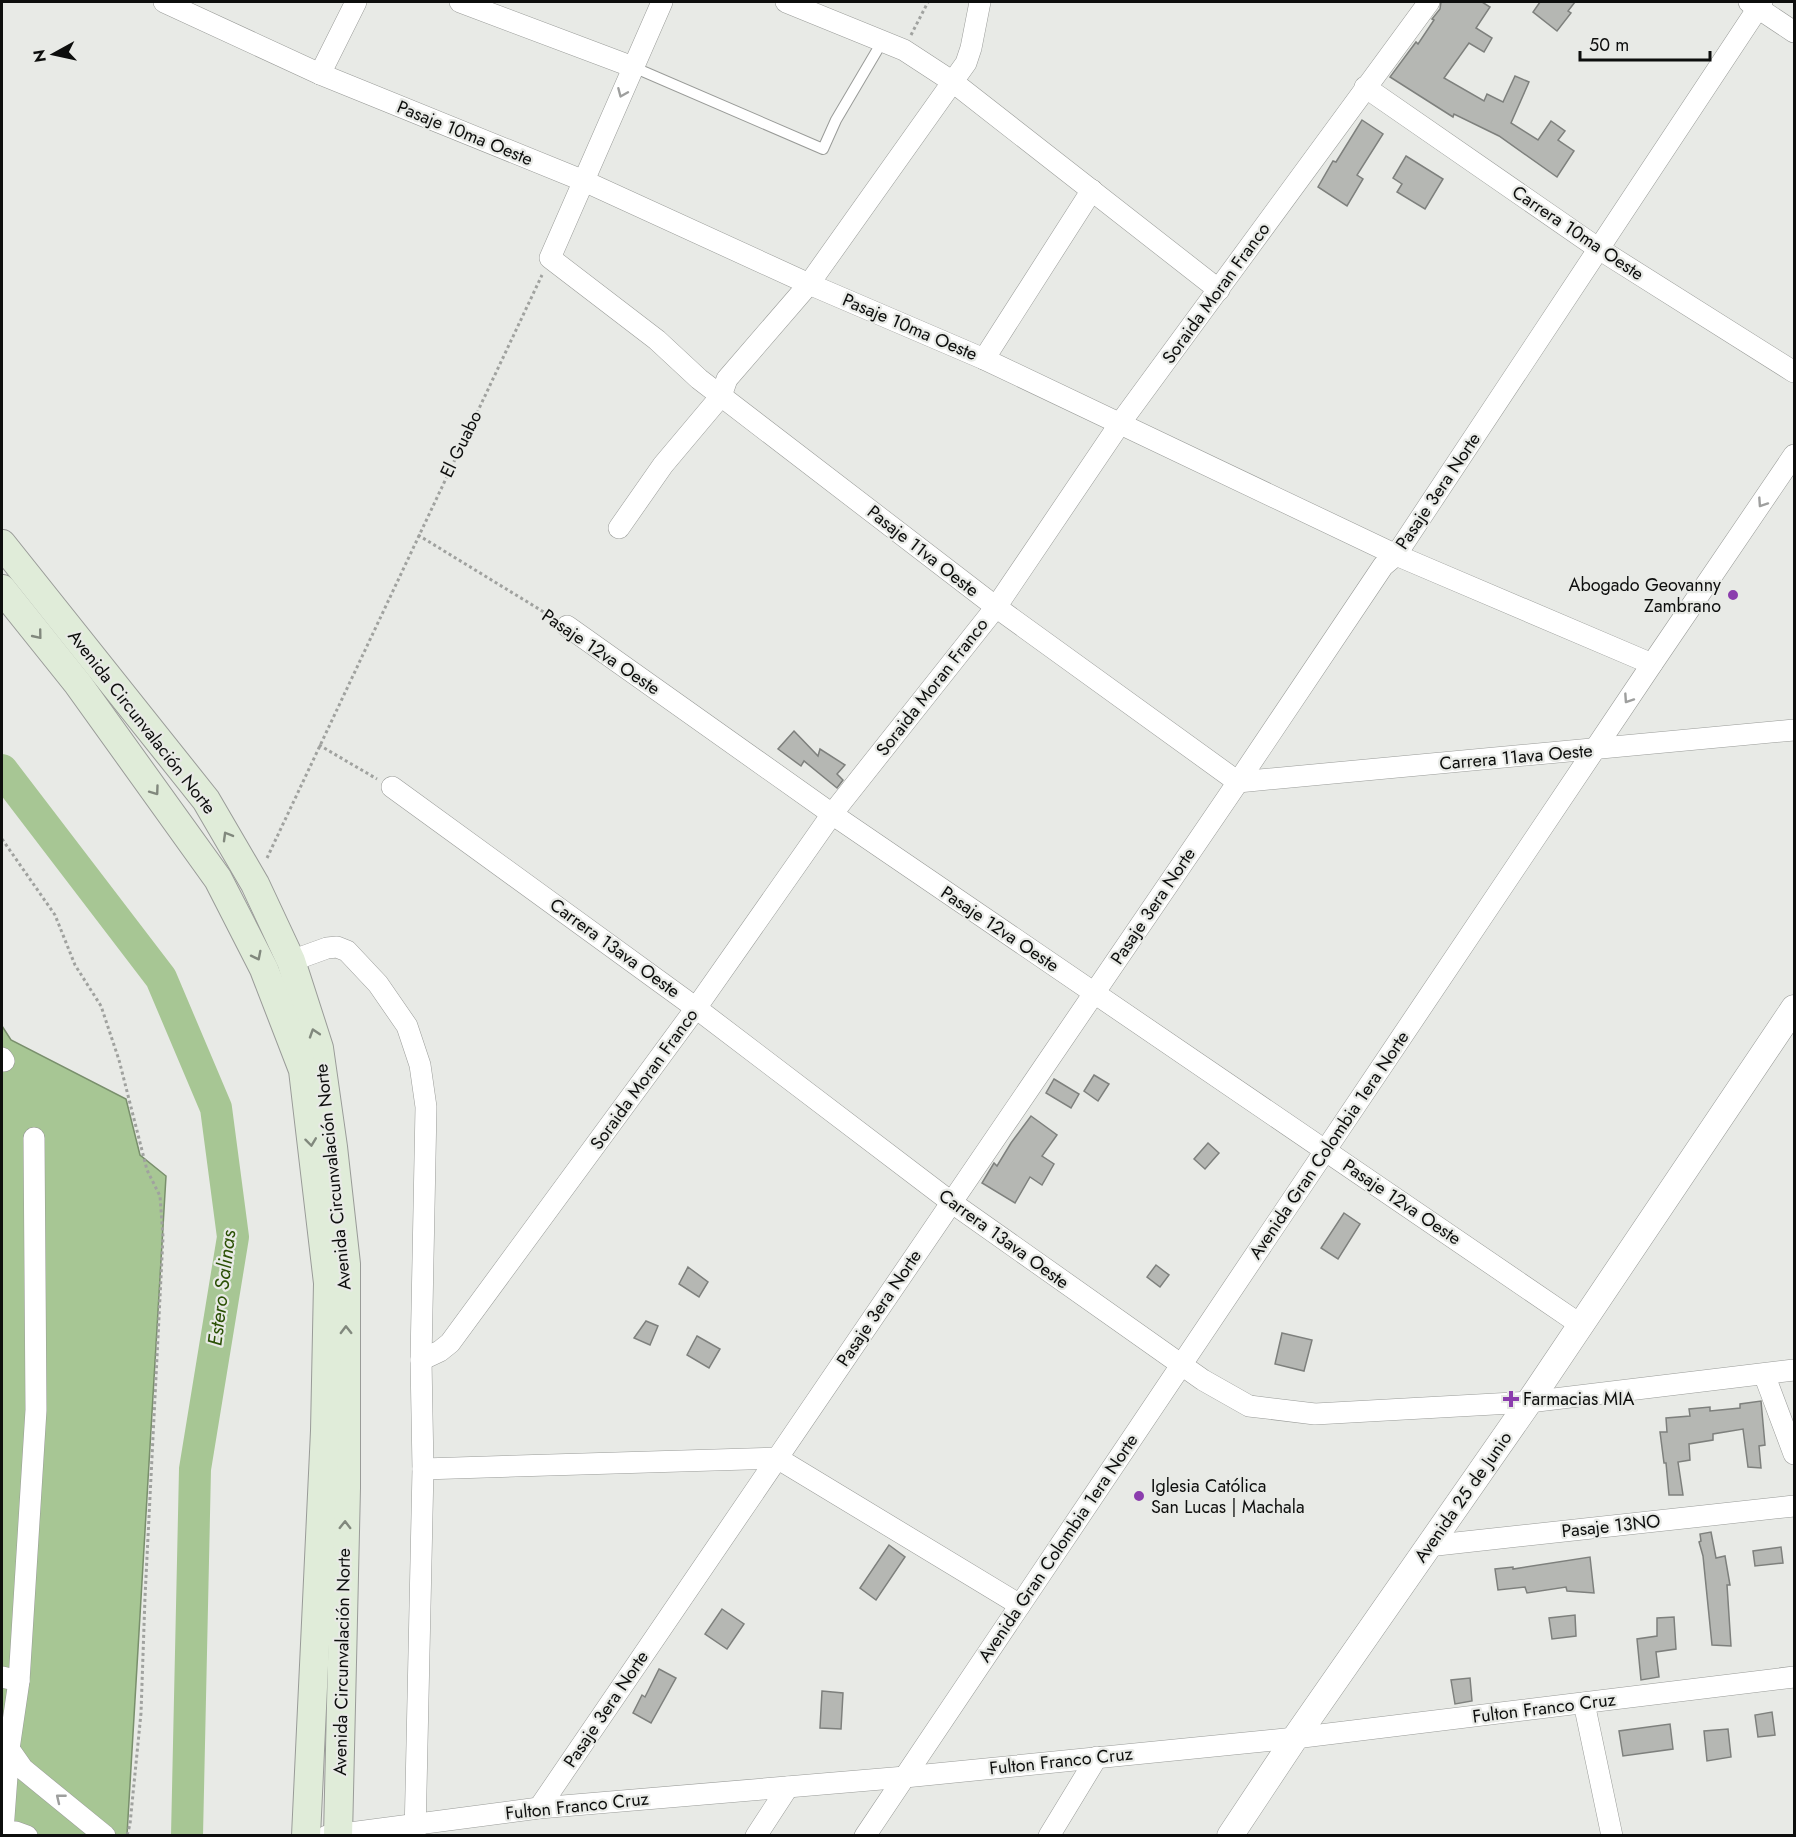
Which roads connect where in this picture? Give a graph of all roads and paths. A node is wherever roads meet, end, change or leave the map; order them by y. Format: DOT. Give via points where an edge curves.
graph roads {
  1 [pos="164,2"];
  2 [pos="356,2"];
  3 [pos="460,2"];
  4 [pos="662,2"];
  5 [pos="786,2"];
  6 [pos="928,2"];
  7 [pos="980,2"];
  8 [pos="1429,2"];
  9 [pos="1756,4"];
  10 [pos="1794,32"];
  11 [pos="882,42"];
  12 [pos="904,50"];
  13 [pos="633,67"];
  14 [pos="320,74"];
  15 [pos="953,81"];
  16 [pos="1365,87"];
  17 [pos="584,181"];
  18 [pos="1092,190"];
  19 [pos="1599,249"];
  20 [pos="550,258"];
  21 [pos="809,285"];
  22 [pos="1219,290"];
  23 [pos="984,359"];
  24 [pos="1794,372"];
  25 [pos="721,396"];
  26 [pos="1121,422"];
  27 [pos="1794,455"];
  28 [pos="619,528"];
  29 [pos="418,535"];
  30 [pos="2,544"];
  31 [pos="1396,555"];
  32 [pos="2,589"];
  33 [pos="996,607"];
  34 [pos="567,626"];
  35 [pos="1652,664"];
  36 [pos="1794,730"];
  37 [pos="319,745"];
  38 [pos="1595,750"];
  39 [pos="1238,782"];
  40 [pos="392,787"];
  41 [pos="832,814"];
  42 [pos="2,839"];
  43 [pos="248,872"];
  44 [pos="218,879"];
  45 [pos="291,961"];
  46 [pos="1094,994"];
  47 [pos="696,1008"];
  48 [pos="1794,1008"];
  49 [pos="34,1138"];
  50 [pos="1325,1150"];
  51 [pos="951,1202"];
  52 [pos="1581,1324"];
  53 [pos="336,1360"];
  54 [pos="421,1360"];
  55 [pos="1181,1365"];
  56 [pos="1794,1370"];
  57 [pos="1764,1374"];
  58 [pos="1529,1402"];
  59 [pos="1794,1454"];
  60 [pos="777,1458"];
  61 [pos="423,1469"];
  62 [pos="1794,1506"];
  63 [pos="1428,1546"];
  64 [pos="1020,1605"];
  65 [pos="1794,1677"];
  66 [pos="10,1679"];
  67 [pos="1584,1703"];
  68 [pos="1295,1738"];
  69 [pos="9,1749"];
  70 [pos="1097,1757"];
  71 [pos="905,1777"];
  72 [pos="788,1787"];
  73 [pos="539,1808"];
  74 [pos="416,1830"];
  75 [pos="2,1832"];
  76 [pos="335,1835"];
  77 [pos="27,1836"];
  78 [pos="105,1836"];
  79 [pos="127,1836"];
  80 [pos="306,1836"];
  81 [pos="756,1836"];
  82 [pos="865,1836"];
  83 [pos="1049,1836"];
  84 [pos="1230,1836"];
  85 [pos="1612,1836"];
  1 -- 14 [label="street, Pasaje 10ma Oeste"];
  2 -- 14 [label="street"];
  3 -- 13 [label="street"];
  4 -- 13 [label="street"];
  5 -- 11 [label="street"];
  6 -- 12 [label="path"];
  7 -- 15 [label="street" via="966,63"];
  8 -- 16 [label="street, Soraida Moran Franco"];
  9 -- 10 [label="street"];
  9 -- 19 [label="street, Pasaje 3era Norte"];
  11 -- 12 [label="street"];
  11 -- 13 [label="lane" via="823,149"];
  12 -- 15 [label="street"];
  13 -- 17 [label="street, one-way"];
  14 -- 17 [label="street, Pasaje 10ma Oeste"];
  15 -- 18 [label="street"];
  15 -- 21 [label="street"];
  16 -- 19 [label="street, Carrera 10ma Oeste"];
  16 -- 22 [label="street, Soraida Moran Franco"];
  17 -- 20 [label="street"];
  17 -- 21 [label="street, Pasaje 10ma Oeste"];
  18 -- 22 [label="street"];
  18 -- 23 [label="street"];
  19 -- 24 [label="street, Carrera 10ma Oeste"];
  19 -- 31 [label="street, Pasaje 3era Norte"];
  20 -- 25 [label="street, Pasaje 11va Oeste" via="657,340"];
  20 -- 29 [label="path, El Guabo"];
  21 -- 23 [label="street, Pasaje 10ma Oeste"];
  21 -- 25 [label="street" via="727,379"];
  22 -- 26 [label="street, Soraida Moran Franco"];
  23 -- 26 [label="street, Pasaje 10ma Oeste"];
  25 -- 28 [label="street" via="663,465"];
  25 -- 33 [label="street, Pasaje 11va Oeste"];
  26 -- 31 [label="street, Pasaje 10ma Oeste"];
  26 -- 33 [label="street, Soraida Moran Franco"];
  27 -- 35 [label="street, Avenida Gran Colombia 1era Norte, one-way"];
  29 -- 34 [label="path, Pasaje 12va Oeste"];
  29 -- 37 [label="path, El Guabo"];
  43 -- 30 [label="main road, Avenida Circunvalación Norte, one-way" via="206,800"];
  31 -- 35 [label="street, Pasaje 10ma Oeste"];
  31 -- 39 [label="street, Pasaje 3era Norte" via="1383,566"];
  32 -- 44 [label="main road, Avenida Circunvalación Norte, one-way" via="78,684"];
  33 -- 39 [label="street, Pasaje 11va Oeste"];
  33 -- 41 [label="street, Soraida Moran Franco"];
  34 -- 41 [label="street, Pasaje 12va Oeste"];
  35 -- 38 [label="street, Avenida Gran Colombia 1era Norte, one-way"];
  36 -- 38 [label="street, Carrera 11ava Oeste"];
  37 -- 40 [label="path"];
  37 -- 43 [label="path, El Guabo"];
  38 -- 39 [label="street, Carrera 11ava Oeste"];
  38 -- 50 [label="street, Avenida Gran Colombia 1era Norte"];
  39 -- 46 [label="street, Pasaje 3era Norte"];
  40 -- 47 [label="street, Carrera 13ava Oeste"];
  41 -- 46 [label="street, Pasaje 12va Oeste"];
  41 -- 47 [label="street, Soraida Moran Franco"];
  42 -- 79 [label="path" via="55,915 75,965 101,1006 147,1170 160,1196 163,1237 141,1713"];
  43 -- 44 [label="main road"];
  43 -- 45 [label="main road, Avenida Circunvalación Norte"];
  44 -- 53 [label="main road, Avenida Circunvalación Norte, one-way" via="264,969 303,1070"];
  53 -- 45 [label="main road, Avenida Circunvalación Norte, one-way" via="346,1264 333,1147 318,1048"];
  45 -- 54 [label="street" via="327,948 347,951 378,984 407,1026 420,1065 426,1107"];
  46 -- 50 [label="street, Pasaje 12va Oeste"];
  46 -- 51 [label="street, Pasaje 3era Norte"];
  47 -- 51 [label="street, Carrera 13ava Oeste"];
  47 -- 54 [label="street, Soraida Moran Franco" via="450,1343"];
  48 -- 52 [label="street, Avenida 25 de Junio"];
  49 -- 66 [label="street" via="36,1410"];
  50 -- 52 [label="street, Pasaje 12va Oeste"];
  50 -- 55 [label="street, Avenida Gran Colombia 1era Norte"];
  51 -- 55 [label="street, Carrera 13ava Oeste"];
  51 -- 60 [label="street, Pasaje 3era Norte"];
  52 -- 58 [label="street, Avenida 25 de Junio"];
  76 -- 53 [label="main road, Avenida Circunvalación Norte, one-way" via="346,1488"];
  53 -- 80 [label="main road, Avenida Circunvalación Norte" via="324,1442"];
  54 -- 61 [label="street"];
  55 -- 58 [label="street, Carrera 13ava Oeste" via="1249,1406 1316,1414"];
  55 -- 64 [label="street, Avenida Gran Colombia 1era Norte"];
  56 -- 57 [label="street, Carrera 13ava Oeste"];
  57 -- 58 [label="street, Carrera 13ava Oeste"];
  57 -- 59 [label="street"];
  58 -- 63 [label="street, Avenida 25 de Junio"];
  60 -- 61 [label="street"];
  60 -- 64 [label="street"];
  60 -- 73 [label="street, Pasaje 3era Norte"];
  61 -- 74 [label="street"];
  62 -- 63 [label="street, Pasaje 13NO"];
  63 -- 68 [label="street, Avenida 25 de Junio"];
  64 -- 71 [label="street, Avenida Gran Colombia 1era Norte"];
  65 -- 67 [label="street, Fulton Franco Cruz"];
  66 -- 69 [label="street" via="18,1702"];
  67 -- 68 [label="street, Fulton Franco Cruz"];
  67 -- 85 [label="street"];
  68 -- 70 [label="street, Fulton Franco Cruz"];
  68 -- 84 [label="street, Avenida 25 de Junio"];
  69 -- 75 [label="street"];
  78 -- 69 [label="street, one-way" via="23,1769"];
  70 -- 71 [label="street, Fulton Franco Cruz"];
  70 -- 83 [label="street"];
  71 -- 72 [label="street, Fulton Franco Cruz"];
  71 -- 82 [label="street, Avenida Gran Colombia 1era Norte"];
  72 -- 73 [label="street, Fulton Franco Cruz"];
  72 -- 81 [label="street"];
  73 -- 74 [label="street, Fulton Franco Cruz"];
  74 -- 76 [label="street, Fulton Franco Cruz"];
  75 -- 77 [label="street"];
}
